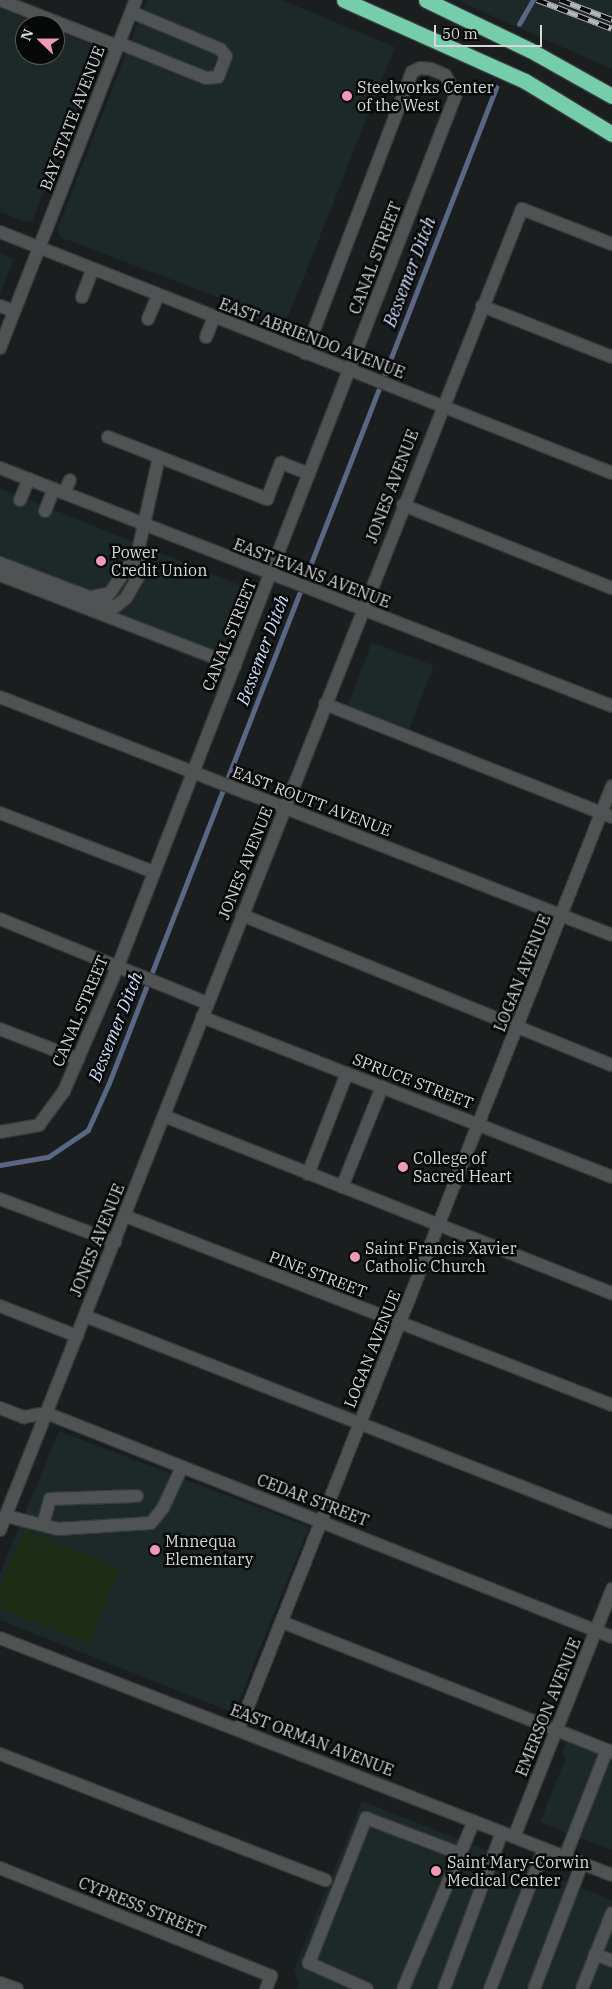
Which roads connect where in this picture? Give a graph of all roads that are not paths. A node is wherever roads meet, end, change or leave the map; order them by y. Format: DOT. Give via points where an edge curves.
graph roads {
  1 [pos="0,0"];
  2 [pos="344,0"];
  3 [pos="426,0"];
  4 [pos="134,6"];
  5 [pos="118,46"];
  6 [pos="612,96"];
  7 [pos="612,134"];
  8 [pos="0,232"];
  9 [pos="612,244"];
  10 [pos="39,247"];
  11 [pos="93,269"];
  12 [pos="158,294"];
  13 [pos="82,297"];
  14 [pos="0,306"];
  15 [pos="482,306"];
  16 [pos="214,317"];
  17 [pos="148,318"];
  18 [pos="6,321"];
  19 [pos="206,337"];
  20 [pos="0,346"];
  21 [pos="304,353"];
  22 [pos="612,357"];
  23 [pos="349,370"];
  24 [pos="442,406"];
  25 [pos="108,437"];
  26 [pos="160,457"];
  27 [pos="0,468"];
  28 [pos="612,473"];
  29 [pos="309,474"];
  30 [pos="29,479"];
  31 [pos="70,480"];
  32 [pos="59,491"];
  33 [pos="20,500"];
  34 [pos="402,505"];
  35 [pos="45,511"];
  36 [pos="143,524"];
  37 [pos="138,551"];
  38 [pos="0,563"];
  39 [pos="271,574"];
  40 [pos="0,575"];
  41 [pos="612,588"];
  42 [pos="86,596"];
  43 [pos="361,610"];
  44 [pos="235,665"];
  45 [pos="0,697"];
  46 [pos="325,704"];
  47 [pos="612,706"];
  48 [pos="193,771"];
  49 [pos="612,786"];
  50 [pos="285,808"];
  51 [pos="0,813"];
  52 [pos="607,815"];
  53 [pos="154,872"];
  54 [pos="242,915"];
  55 [pos="563,915"];
  56 [pos="0,919"];
  57 [pos="612,935"];
  58 [pos="118,966"];
  59 [pos="207,1002"];
  60 [pos="202,1017"];
  61 [pos="517,1027"];
  62 [pos="0,1029"];
  63 [pos="78,1059"];
  64 [pos="612,1064"];
  65 [pos="347,1073"];
  66 [pos="382,1087"];
  67 [pos="164,1116"];
  68 [pos="478,1124"];
  69 [pos="0,1132"];
  70 [pos="308,1174"];
  71 [pos="612,1177"];
  72 [pos="342,1187"];
  73 [pos="0,1199"];
  74 [pos="125,1216"];
  75 [pos="439,1226"];
  76 [pos="114,1242"];
  77 [pos="612,1293"];
  78 [pos="0,1306"];
  79 [pos="85,1316"];
  80 [pos="400,1323"];
  81 [pos="77,1336"];
  82 [pos="612,1405"];
  83 [pos="0,1408"];
  84 [pos="46,1413"];
  85 [pos="360,1424"];
  86 [pos="182,1466"];
  87 [pos="137,1496"];
  88 [pos="323,1521"];
  89 [pos="2,1522"];
  90 [pos="612,1522"];
  91 [pos="43,1525"];
  92 [pos="612,1590"];
  93 [pos="282,1622"];
  94 [pos="596,1630"];
  95 [pos="612,1636"];
  96 [pos="0,1638"];
  97 [pos="239,1729"];
  98 [pos="556,1730"];
  99 [pos="610,1751"];
  100 [pos="0,1754"];
  101 [pos="474,1821"];
  102 [pos="502,1832"];
  103 [pos="514,1837"];
  104 [pos="544,1849"];
  105 [pos="461,1854"];
  106 [pos="565,1857"];
  107 [pos="582,1863"];
  108 [pos="0,1868"];
  109 [pos="612,1875"];
  110 [pos="325,1880"];
  111 [pos="612,1912"];
  112 [pos="595,1954"];
  113 [pos="612,1961"];
  114 [pos="0,1982"];
  115 [pos="17,1989"];
  116 [pos="266,1989"];
  117 [pos="367,1989"];
  118 [pos="403,1989"];
  119 [pos="444,1989"];
  120 [pos="490,1989"];
  121 [pos="534,1989"];
  122 [pos="582,1989"];
  1 -- 5 [label="street"];
  2 -- 7 [label="highway" via="525,81"];
  3 -- 6 [label="highway" via="530,50"];
  4 -- 5 [label="street, BAY STATE AVENUE"];
  4 -- 5 [label="street" via="220,49 226,56 218,77 206,78"];
  5 -- 10 [label="street, BAY STATE AVENUE"];
  8 -- 10 [label="street, EAST ABRIENDO AVENUE"];
  9 -- 15 [label="street, JONES AVENUE" via="522,209"];
  10 -- 11 [label="street, EAST ABRIENDO AVENUE"];
  10 -- 18 [label="street, BAY STATE AVENUE"];
  11 -- 12 [label="street, EAST ABRIENDO AVENUE"];
  11 -- 13 [label="street"];
  12 -- 16 [label="street, EAST ABRIENDO AVENUE"];
  12 -- 17 [label="street"];
  14 -- 18 [label="street"];
  15 -- 22 [label="street"];
  15 -- 24 [label="street, JONES AVENUE"];
  16 -- 19 [label="street"];
  16 -- 21 [label="street, EAST ABRIENDO AVENUE"];
  18 -- 20 [label="street, BAY STATE AVENUE"];
  21 -- 23 [label="street, EAST ABRIENDO AVENUE"];
  21 -- 23 [label="street, CANAL STREET" via="412,72 420,68 431,69 445,75 456,94"];
  23 -- 24 [label="street, EAST ABRIENDO AVENUE"];
  23 -- 29 [label="street, CANAL STREET"];
  24 -- 28 [label="street, EAST ABRIENDO AVENUE"];
  24 -- 34 [label="street, JONES AVENUE"];
  25 -- 26 [label="street"];
  26 -- 29 [label="street" via="267,500 281,463"];
  26 -- 36 [label="street"];
  27 -- 30 [label="street, EAST EVANS AVENUE"];
  29 -- 39 [label="street, CANAL STREET"];
  30 -- 32 [label="street, EAST EVANS AVENUE"];
  30 -- 33 [label="street"];
  31 -- 32 [label="street"];
  32 -- 35 [label="street"];
  32 -- 36 [label="street, EAST EVANS AVENUE"];
  34 -- 41 [label="street"];
  34 -- 43 [label="street, JONES AVENUE"];
  36 -- 37 [label="street"];
  36 -- 39 [label="street, EAST EVANS AVENUE"];
  37 -- 42 [label="street" via="110,593 102,597"];
  37 -- 42 [label="street" via="138,577 126,598 115,607"];
  38 -- 42 [label="street"];
  39 -- 43 [label="street, EAST EVANS AVENUE"];
  39 -- 44 [label="street, CANAL STREET"];
  40 -- 44 [label="street"];
  43 -- 46 [label="street, JONES AVENUE"];
  43 -- 47 [label="street, EAST EVANS AVENUE"];
  44 -- 48 [label="street, CANAL STREET"];
  45 -- 48 [label="street, EAST ROUTT AVENUE"];
  46 -- 50 [label="street, JONES AVENUE"];
  46 -- 52 [label="street"];
  48 -- 50 [label="street, EAST ROUTT AVENUE"];
  48 -- 53 [label="street, CANAL STREET"];
  49 -- 52 [label="street, LOGAN AVENUE"];
  50 -- 54 [label="street, JONES AVENUE"];
  50 -- 55 [label="street, EAST ROUTT AVENUE"];
  51 -- 53 [label="street"];
  52 -- 55 [label="street, LOGAN AVENUE"];
  53 -- 58 [label="street, CANAL STREET"];
  54 -- 59 [label="street, JONES AVENUE"];
  54 -- 61 [label="street"];
  55 -- 57 [label="street, EAST ROUTT AVENUE"];
  55 -- 61 [label="street, LOGAN AVENUE"];
  56 -- 58 [label="street"];
  58 -- 59 [label="street"];
  58 -- 63 [label="street, CANAL STREET"];
  59 -- 60 [label="street, JONES AVENUE"];
  60 -- 65 [label="street, SPRUCE STREET"];
  60 -- 67 [label="street, JONES AVENUE"];
  61 -- 64 [label="street"];
  61 -- 68 [label="street, LOGAN AVENUE"];
  62 -- 63 [label="street"];
  63 -- 69 [label="street, CANAL STREET" via="64,1091 38,1124"];
  65 -- 66 [label="street, SPRUCE STREET"];
  65 -- 70 [label="street"];
  66 -- 68 [label="street, SPRUCE STREET"];
  66 -- 72 [label="street"];
  67 -- 70 [label="street"];
  67 -- 74 [label="street, JONES AVENUE"];
  68 -- 71 [label="street, SPRUCE STREET"];
  68 -- 75 [label="street, LOGAN AVENUE"];
  70 -- 72 [label="street"];
  72 -- 75 [label="street"];
  73 -- 76 [label="street"];
  74 -- 76 [label="street, JONES AVENUE"];
  74 -- 80 [label="street, PINE STREET"];
  75 -- 77 [label="street"];
  75 -- 80 [label="street, LOGAN AVENUE"];
  76 -- 79 [label="street, JONES AVENUE"];
  78 -- 81 [label="street"];
  79 -- 81 [label="street, JONES AVENUE"];
  79 -- 85 [label="street"];
  80 -- 82 [label="street, PINE STREET"];
  80 -- 85 [label="street, LOGAN AVENUE"];
  81 -- 84 [label="street, JONES AVENUE"];
  83 -- 84 [label="street, CEDAR STREET" via="24,1417"];
  84 -- 86 [label="street, CEDAR STREET"];
  84 -- 89 [label="street, JONES AVENUE"];
  85 -- 88 [label="street, LOGAN AVENUE"];
  85 -- 90 [label="street"];
  86 -- 88 [label="street, CEDAR STREET"];
  86 -- 91 [label="street" via="163,1508 151,1522 58,1529"];
  87 -- 91 [label="street" via="50,1499"];
  88 -- 93 [label="street, LOGAN AVENUE"];
  88 -- 94 [label="street, CEDAR STREET"];
  89 -- 91 [label="street"];
  92 -- 94 [label="street, EMERSON AVENUE"];
  93 -- 97 [label="street, LOGAN AVENUE"];
  93 -- 98 [label="street"];
  94 -- 95 [label="street, CEDAR STREET"];
  94 -- 98 [label="street, EMERSON AVENUE"];
  96 -- 97 [label="street, EAST ORMAN AVENUE"];
  97 -- 101 [label="street, EAST ORMAN AVENUE"];
  98 -- 99 [label="street"];
  98 -- 103 [label="street, EMERSON AVENUE"];
  99 -- 106 [label="street"];
  100 -- 110 [label="street"];
  101 -- 102 [label="street, EAST ORMAN AVENUE"];
  101 -- 105 [label="street"];
  102 -- 103 [label="street, EAST ORMAN AVENUE"];
  102 -- 119 [label="street"];
  103 -- 104 [label="street, EAST ORMAN AVENUE"];
  104 -- 106 [label="street, EAST ORMAN AVENUE"];
  104 -- 120 [label="street"];
  105 -- 117 [label="street" via="366,1818 309,1963"];
  105 -- 118 [label="street"];
  106 -- 107 [label="street, EAST ORMAN AVENUE"];
  107 -- 109 [label="street, EAST ORMAN AVENUE"];
  107 -- 121 [label="street"];
  108 -- 116 [label="street, CYPRESS STREET" via="271,1976"];
  111 -- 112 [label="street"];
  112 -- 113 [label="street"];
  112 -- 122 [label="street"];
  114 -- 115 [label="street"];
}
